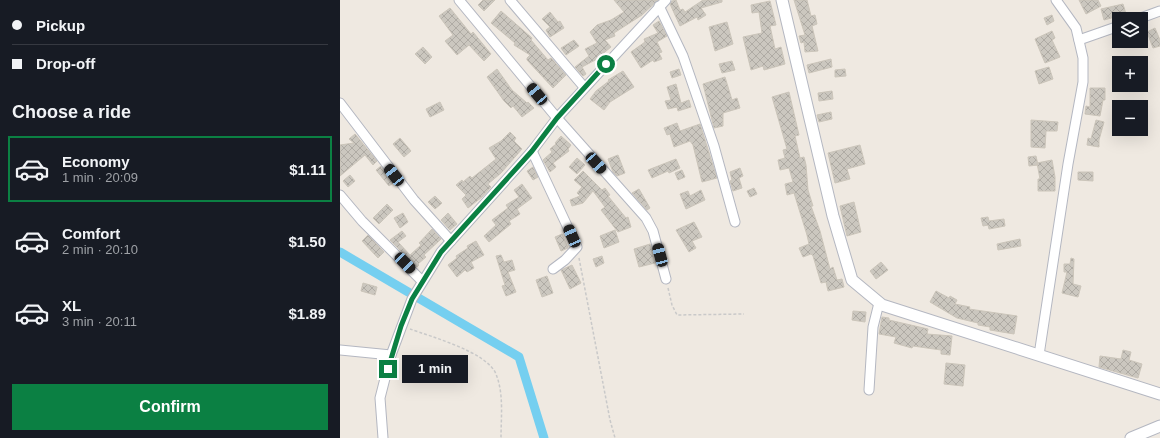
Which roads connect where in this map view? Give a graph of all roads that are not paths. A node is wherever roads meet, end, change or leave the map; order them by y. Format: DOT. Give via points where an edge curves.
graph roads {
  1 [pos="459,0"];
  2 [pos="510,0"];
  3 [pos="782,0"];
  4 [pos="1056,0"];
  5 [pos="662,3"];
  6 [pos="1160,11"];
  7 [pos="1148,15"];
  8 [pos="1112,28"];
  9 [pos="1079,40"];
  10 [pos="584,88"];
  11 [pos="340,103"];
  12 [pos="557,118"];
  13 [pos="532,151"];
  14 [pos="340,195"];
  15 [pos="735,222"];
  16 [pos="451,241"];
  17 [pos="553,269"];
  18 [pos="666,279"];
  19 [pos="422,281"];
  20 [pos="879,303"];
  21 [pos="340,350"];
  22 [pos="391,355"];
  23 [pos="1039,355"];
  24 [pos="869,390"];
  25 [pos="1160,394"];
  26 [pos="1160,426"];
  27 [pos="383,438"];
  28 [pos="1131,438"];
  1 -- 12 [label="street"];
  2 -- 10 [label="street"];
  3 -- 20 [label="street" via="833,216 852,280"];
  4 -- 9 [label="street" via="1076,28"];
  5 -- 10 [label="street"];
  5 -- 15 [label="street" via="714,146"];
  6 -- 7 [label="street"];
  8 -- 9 [label="street"];
  9 -- 23 [label="street" via="1083,58 1083,82"];
  10 -- 12 [label="street"];
  11 -- 16 [label="street" via="414,200"];
  12 -- 13 [label="street"];
  12 -- 18 [label="street" via="646,218 653,231"];
  13 -- 16 [label="street"];
  13 -- 17 [label="street" via="577,247"];
  14 -- 19 [label="street" via="362,221"];
  16 -- 19 [label="street"];
  19 -- 22 [label="street" via="413,295"];
  20 -- 23 [label="street"];
  20 -- 24 [label="street" via="873,327"];
  21 -- 22 [label="street"];
  22 -- 27 [label="street" via="380,398"];
  23 -- 25 [label="street"];
  26 -- 28 [label="street"];
}
